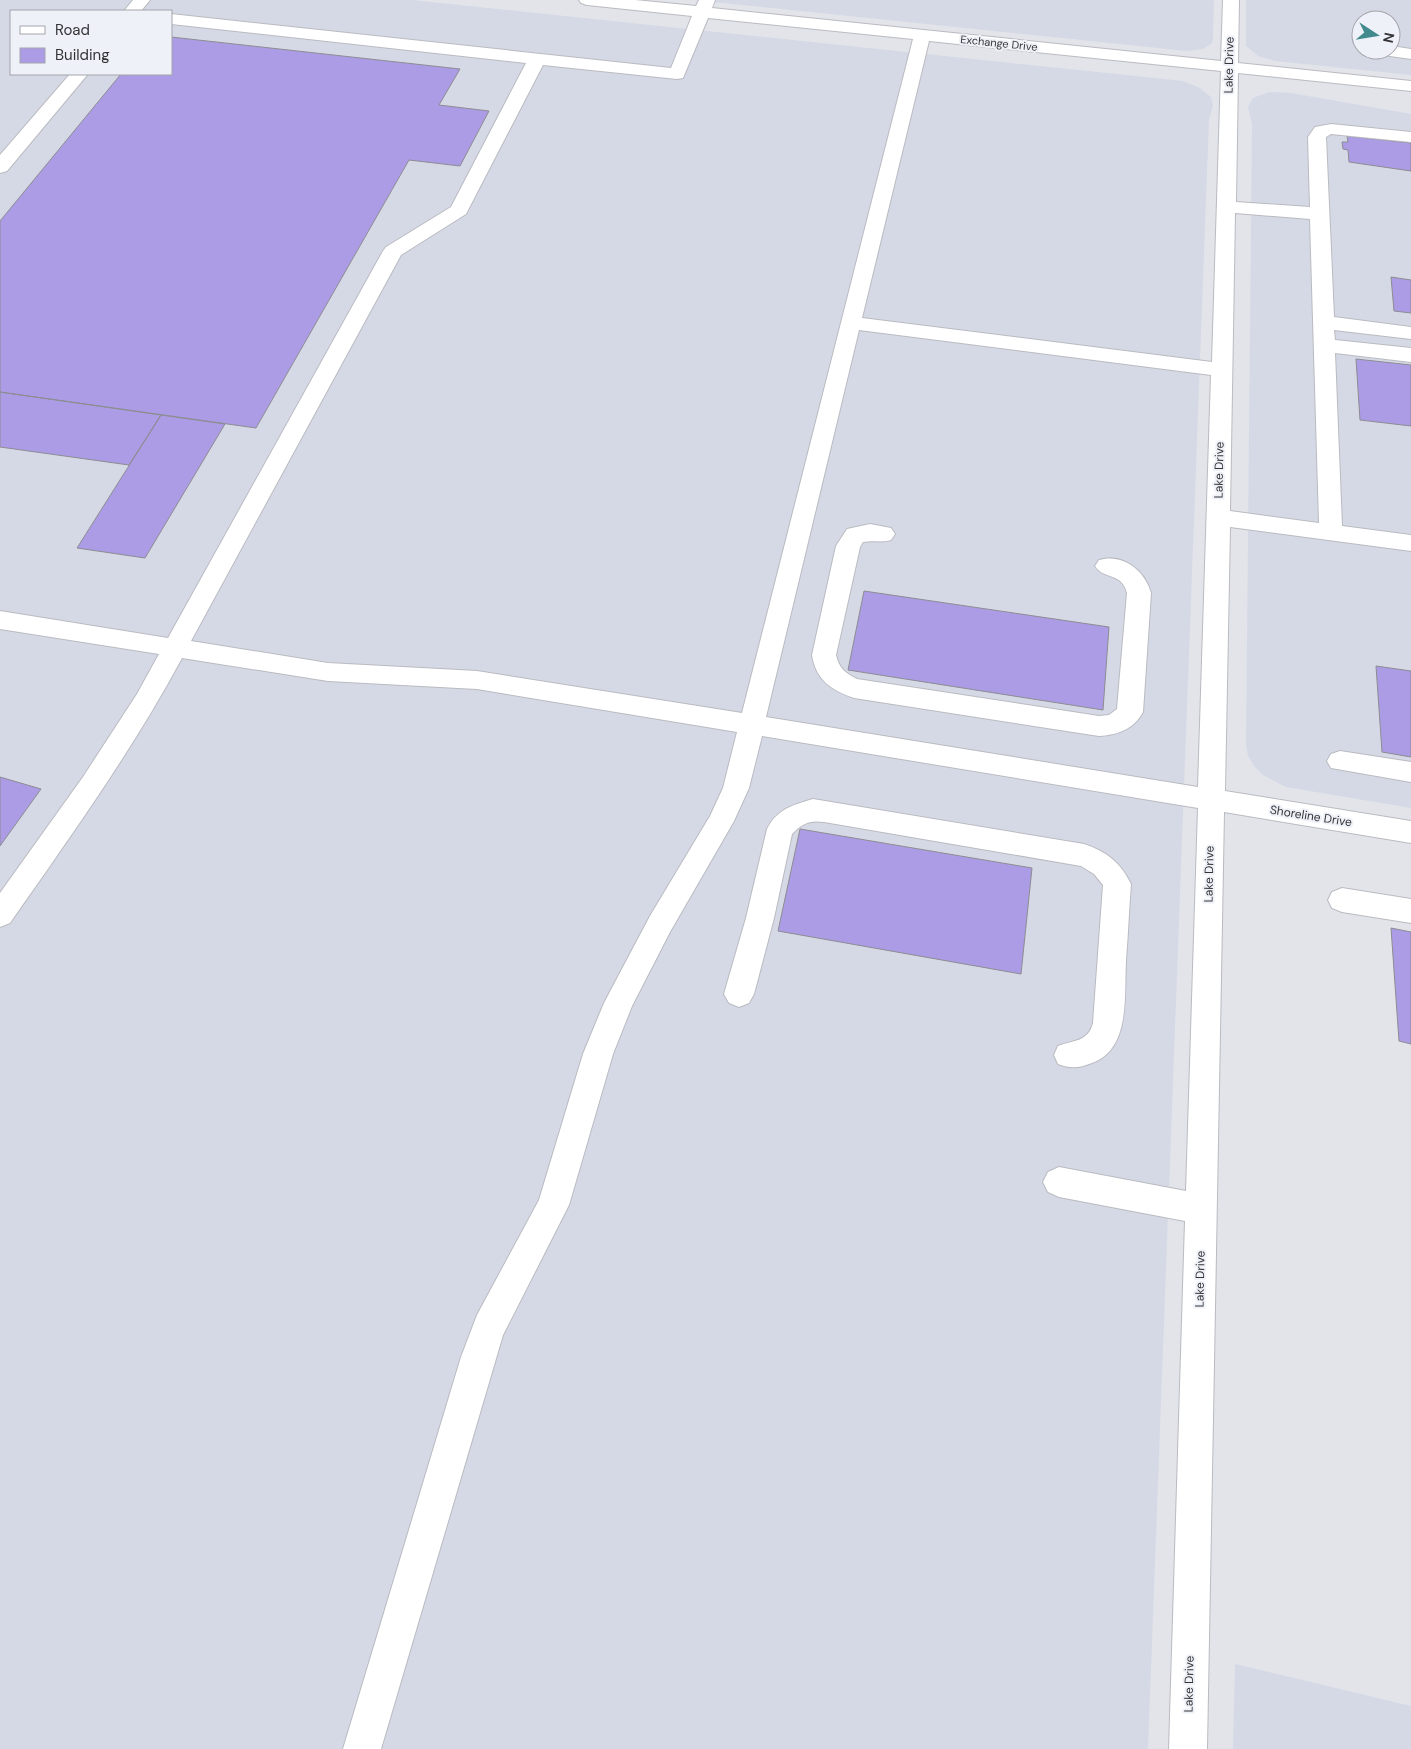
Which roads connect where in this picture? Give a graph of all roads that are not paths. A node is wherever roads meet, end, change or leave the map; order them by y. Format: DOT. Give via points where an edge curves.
graph roads {
  1 [pos="142,0"];
  2 [pos="587,0"];
  3 [pos="1231,0"];
  4 [pos="705,6"];
  5 [pos="133,10"];
  6 [pos="172,19"];
  7 [pos="922,35"];
  8 [pos="537,59"];
  9 [pos="1229,67"];
  10 [pos="78,75"];
  11 [pos="1411,86"];
  12 [pos="1411,137"];
  13 [pos="0,167"];
  14 [pos="1226,208"];
  15 [pos="1320,214"];
  16 [pos="1324,322"];
  17 [pos="851,324"];
  18 [pos="1411,333"];
  19 [pos="1324,345"];
  20 [pos="1411,356"];
  21 [pos="1222,370"];
  22 [pos="1218,516"];
  23 [pos="1331,532"];
  24 [pos="883,534"];
  25 [pos="1411,543"];
  26 [pos="1107,566"];
  27 [pos="0,620"];
  28 [pos="175,648"];
  29 [pos="753,725"];
  30 [pos="1340,761"];
  31 [pos="1411,772"];
  32 [pos="1211,801"];
  33 [pos="1411,832"];
  34 [pos="1342,900"];
  35 [pos="1411,911"];
  36 [pos="0,915"];
  37 [pos="739,994"];
  38 [pos="1069,1055"];
  39 [pos="1058,1182"];
  40 [pos="1201,1209"];
  41 [pos="362,1749"];
  42 [pos="1188,1749"];
  1 -- 5 [label="street"];
  2 -- 4 [label="street, Exchange Drive"];
  3 -- 9 [label="street, Lake Drive"];
  4 -- 7 [label="street, Exchange Drive"];
  4 -- 8 [label="street" via="677,74"];
  6 -- 8 [label="street"];
  7 -- 9 [label="street, Exchange Drive"];
  7 -- 17 [label="street"];
  8 -- 28 [label="street" via="459,210 393,251"];
  9 -- 11 [label="street, Exchange Drive"];
  9 -- 14 [label="street, Lake Drive"];
  10 -- 13 [label="street"];
  12 -- 15 [label="street" via="1338,129 1321,132 1317,137"];
  14 -- 15 [label="street"];
  14 -- 21 [label="street, Lake Drive"];
  15 -- 16 [label="street"];
  16 -- 18 [label="street"];
  16 -- 19 [label="street"];
  17 -- 21 [label="street"];
  17 -- 29 [label="street"];
  19 -- 20 [label="street"];
  19 -- 23 [label="street"];
  21 -- 22 [label="street, Lake Drive"];
  22 -- 23 [label="street"];
  22 -- 32 [label="street, Lake Drive"];
  23 -- 25 [label="street"];
  24 -- 26 [label="street" via="855,535 848,546 824,655 825,664 834,679 854,688 1099,726 1117,723 1130,712 1139,593 1138,584 1132,577"];
  27 -- 28 [label="street, Shoreline Drive"];
  28 -- 29 [label="street, Shoreline Drive" via="328,672 477,680"];
  28 -- 36 [label="street" via="122,740"];
  29 -- 32 [label="street, Shoreline Drive"];
  29 -- 41 [label="street" via="730,804 660,924 619,1003 598,1054 553,1205 488,1327"];
  30 -- 31 [label="street"];
  32 -- 33 [label="street, Shoreline Drive"];
  32 -- 40 [label="street, Lake Drive"];
  34 -- 35 [label="street"];
  37 -- 38 [label="street" via="780,829 798,814 824,811 1084,855 1104,866 1117,884 1108,1024 1097,1047 1085,1054"];
  39 -- 40 [label="street"];
  40 -- 42 [label="street, Lake Drive"];
}
